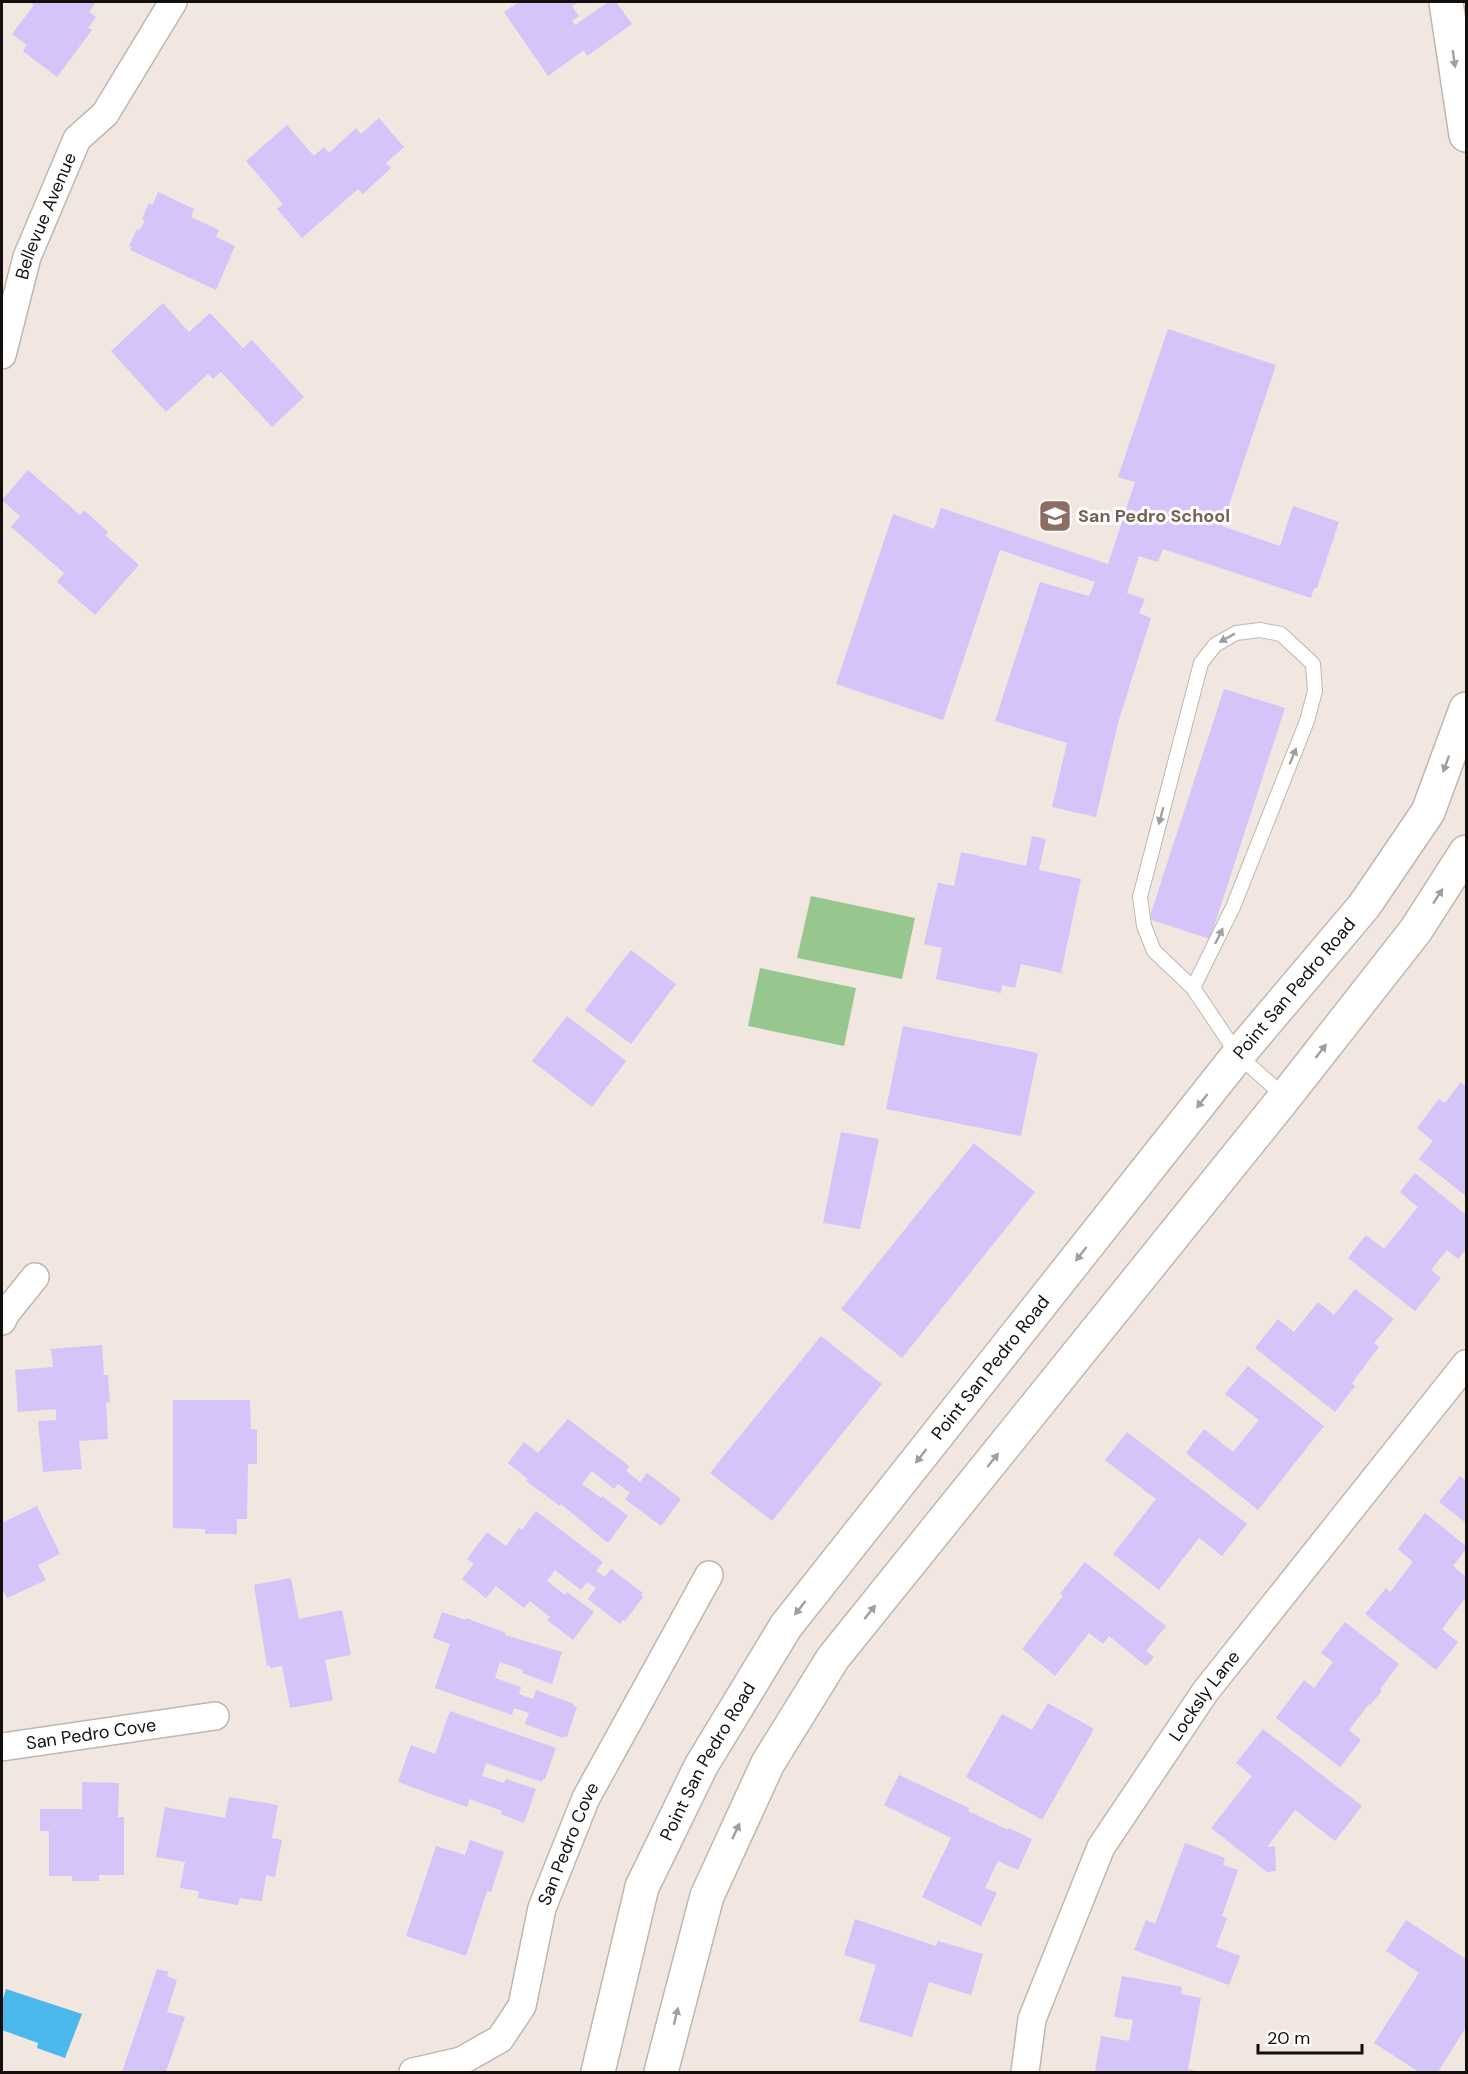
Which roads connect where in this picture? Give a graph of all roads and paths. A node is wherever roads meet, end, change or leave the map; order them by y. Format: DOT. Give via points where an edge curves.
graph roads {
  1 [pos="173,2"];
  2 [pos="1446,2"];
  3 [pos="1467,135"];
  4 [pos="2,355"];
  5 [pos="1467,709"];
  6 [pos="1467,852"];
  7 [pos="1193,988"];
  8 [pos="1238,1055"];
  9 [pos="1285,1097"];
  10 [pos="35,1277"];
  11 [pos="2,1321"];
  12 [pos="1467,1364"];
  13 [pos="709,1575"];
  14 [pos="215,1716"];
  15 [pos="2,1747"];
  16 [pos="413,2073"];
  17 [pos="598,2073"];
  18 [pos="661,2073"];
  19 [pos="1025,2073"];
  1 -- 4 [label="street, Bellevue Avenue" via="105,114 77,139 27,257"];
  2 -- 3 [label="main road, one-way"];
  5 -- 8 [label="main road, Point San Pedro Road, one-way" via="1428,812 1365,906"];
  9 -- 6 [label="main road, one-way" via="1416,930"];
  7 -- 7 [label="lane, one-way" via="1233,907 1307,721 1315,691 1313,664 1281,634 1260,630 1236,633 1215,645 1201,663 1140,897 1144,926 1154,951"];
  7 -- 8 [label="lane"];
  8 -- 9 [label="lane"];
  8 -- 17 [label="main road, Point San Pedro Road, one-way" via="786,1626 701,1766 642,1887"];
  18 -- 9 [label="main road, one-way" via="706,1896 768,1763 833,1658"];
  10 -- 11 [label="street"];
  12 -- 19 [label="street, Locksly Lane" via="1205,1692 1101,1847 1032,2019"];
  13 -- 16 [label="street, San Pedro Cove" via="586,1798 542,1908 522,2006 500,2038 461,2061"];
  14 -- 15 [label="street, San Pedro Cove"];
}
